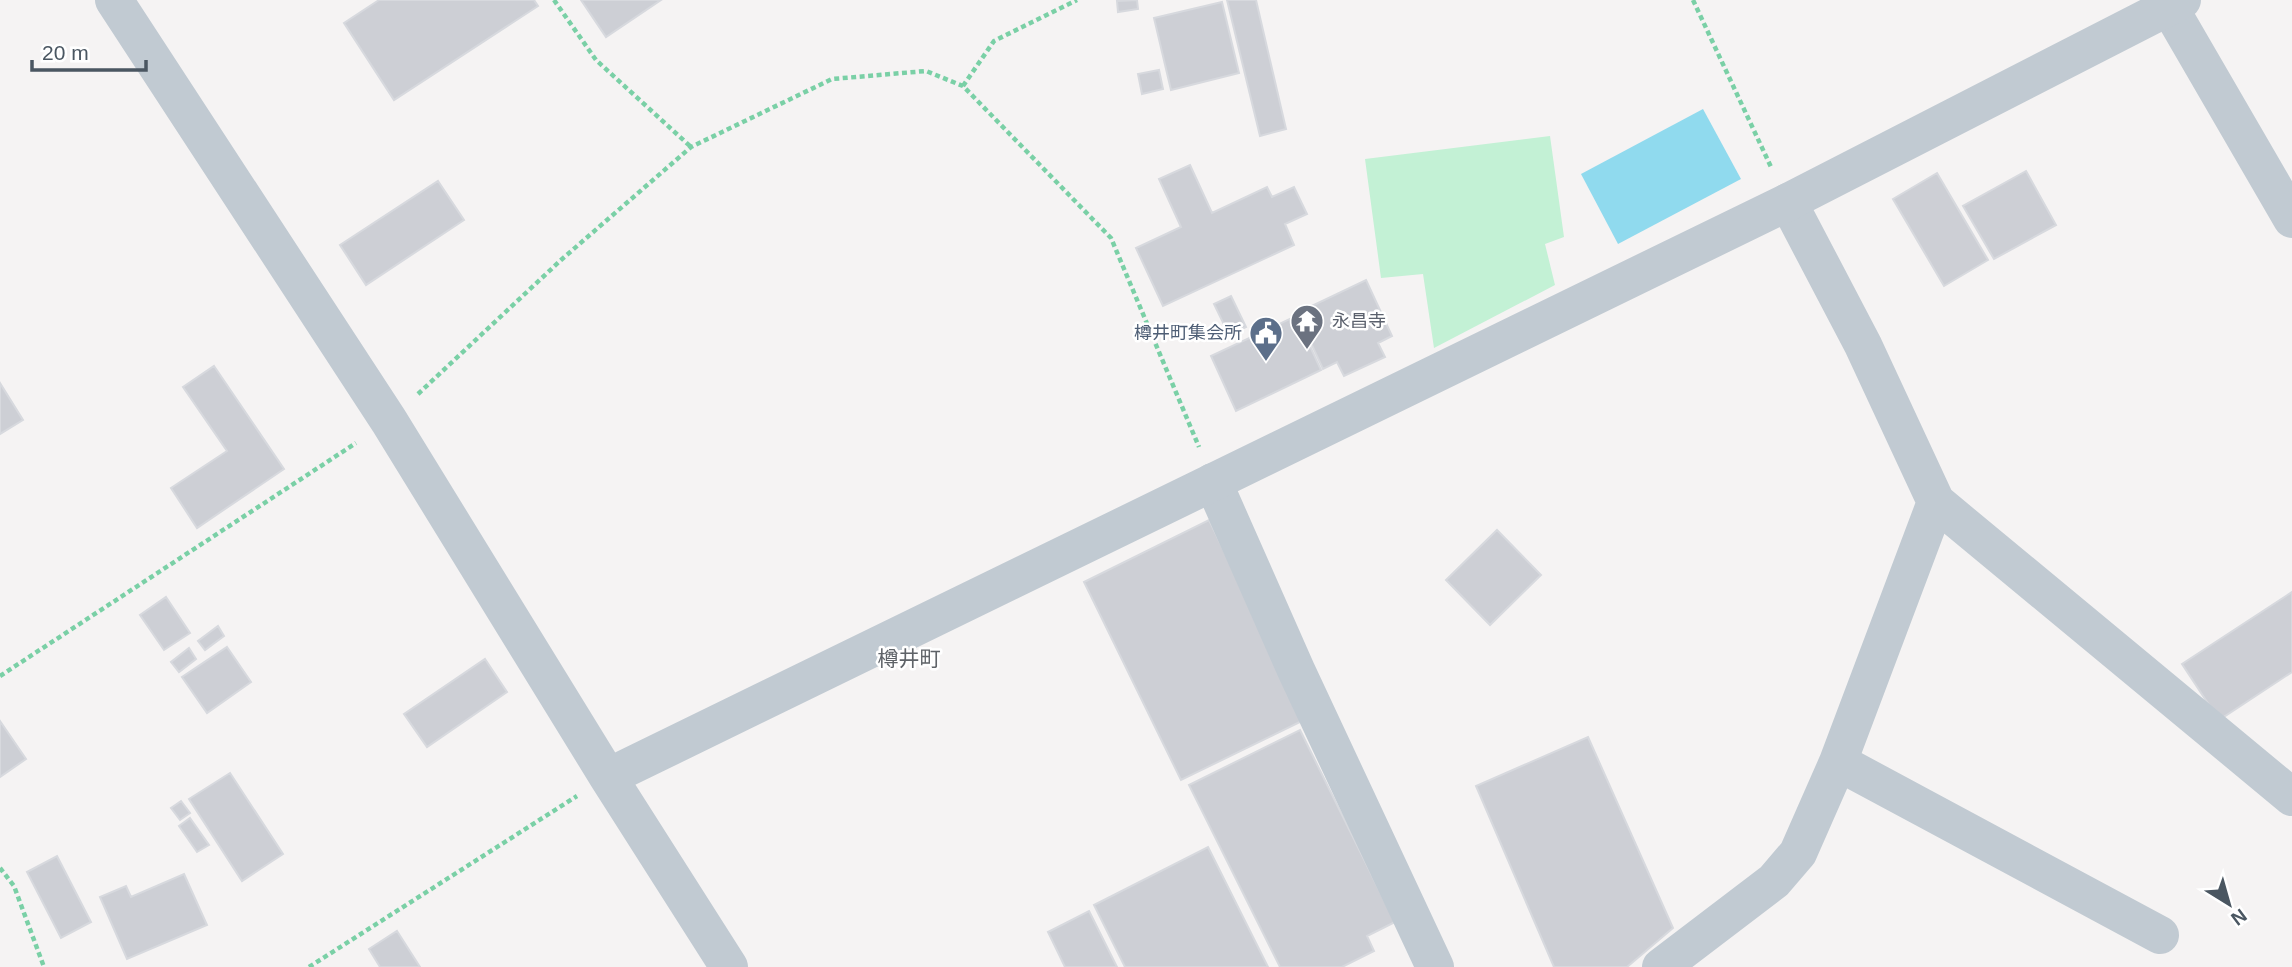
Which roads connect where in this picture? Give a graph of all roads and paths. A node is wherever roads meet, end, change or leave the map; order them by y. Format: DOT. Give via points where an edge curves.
graph roads {
  1 [pos="114,0"];
  2 [pos="554,0"];
  3 [pos="1077,0"];
  4 [pos="1693,0"];
  5 [pos="2176,4"];
  6 [pos="963,86"];
  7 [pos="691,147"];
  8 [pos="1788,202"];
  9 [pos="2292,219"];
  10 [pos="389,421"];
  11 [pos="1213,482"];
  12 [pos="1936,502"];
  13 [pos="0,676"];
  14 [pos="1838,762"];
  15 [pos="608,777"];
  16 [pos="2292,797"];
  17 [pos="0,868"];
  18 [pos="2160,935"];
  19 [pos="44,967"];
  20 [pos="309,967"];
  21 [pos="730,967"];
  22 [pos="1435,967"];
  23 [pos="1661,967"];
  1 -- 10 [label="street"];
  2 -- 7 [label="path" via="596,60"];
  3 -- 6 [label="path" via="994,41"];
  4 -- 8 [label="path"];
  5 -- 8 [label="street"];
  5 -- 9 [label="street"];
  6 -- 7 [label="path" via="926,71 832,79"];
  6 -- 11 [label="path" via="1111,238"];
  7 -- 10 [label="path" via="561,260"];
  8 -- 11 [label="street"];
  8 -- 12 [label="street" via="1863,345"];
  10 -- 13 [label="path"];
  10 -- 15 [label="street"];
  11 -- 15 [label="street"];
  11 -- 22 [label="street"];
  12 -- 14 [label="street"];
  12 -- 16 [label="street"];
  14 -- 18 [label="street"];
  14 -- 23 [label="street" via="1798,853 1774,881"];
  15 -- 20 [label="path"];
  15 -- 21 [label="street"];
  17 -- 19 [label="path" via="14,886"];
}
